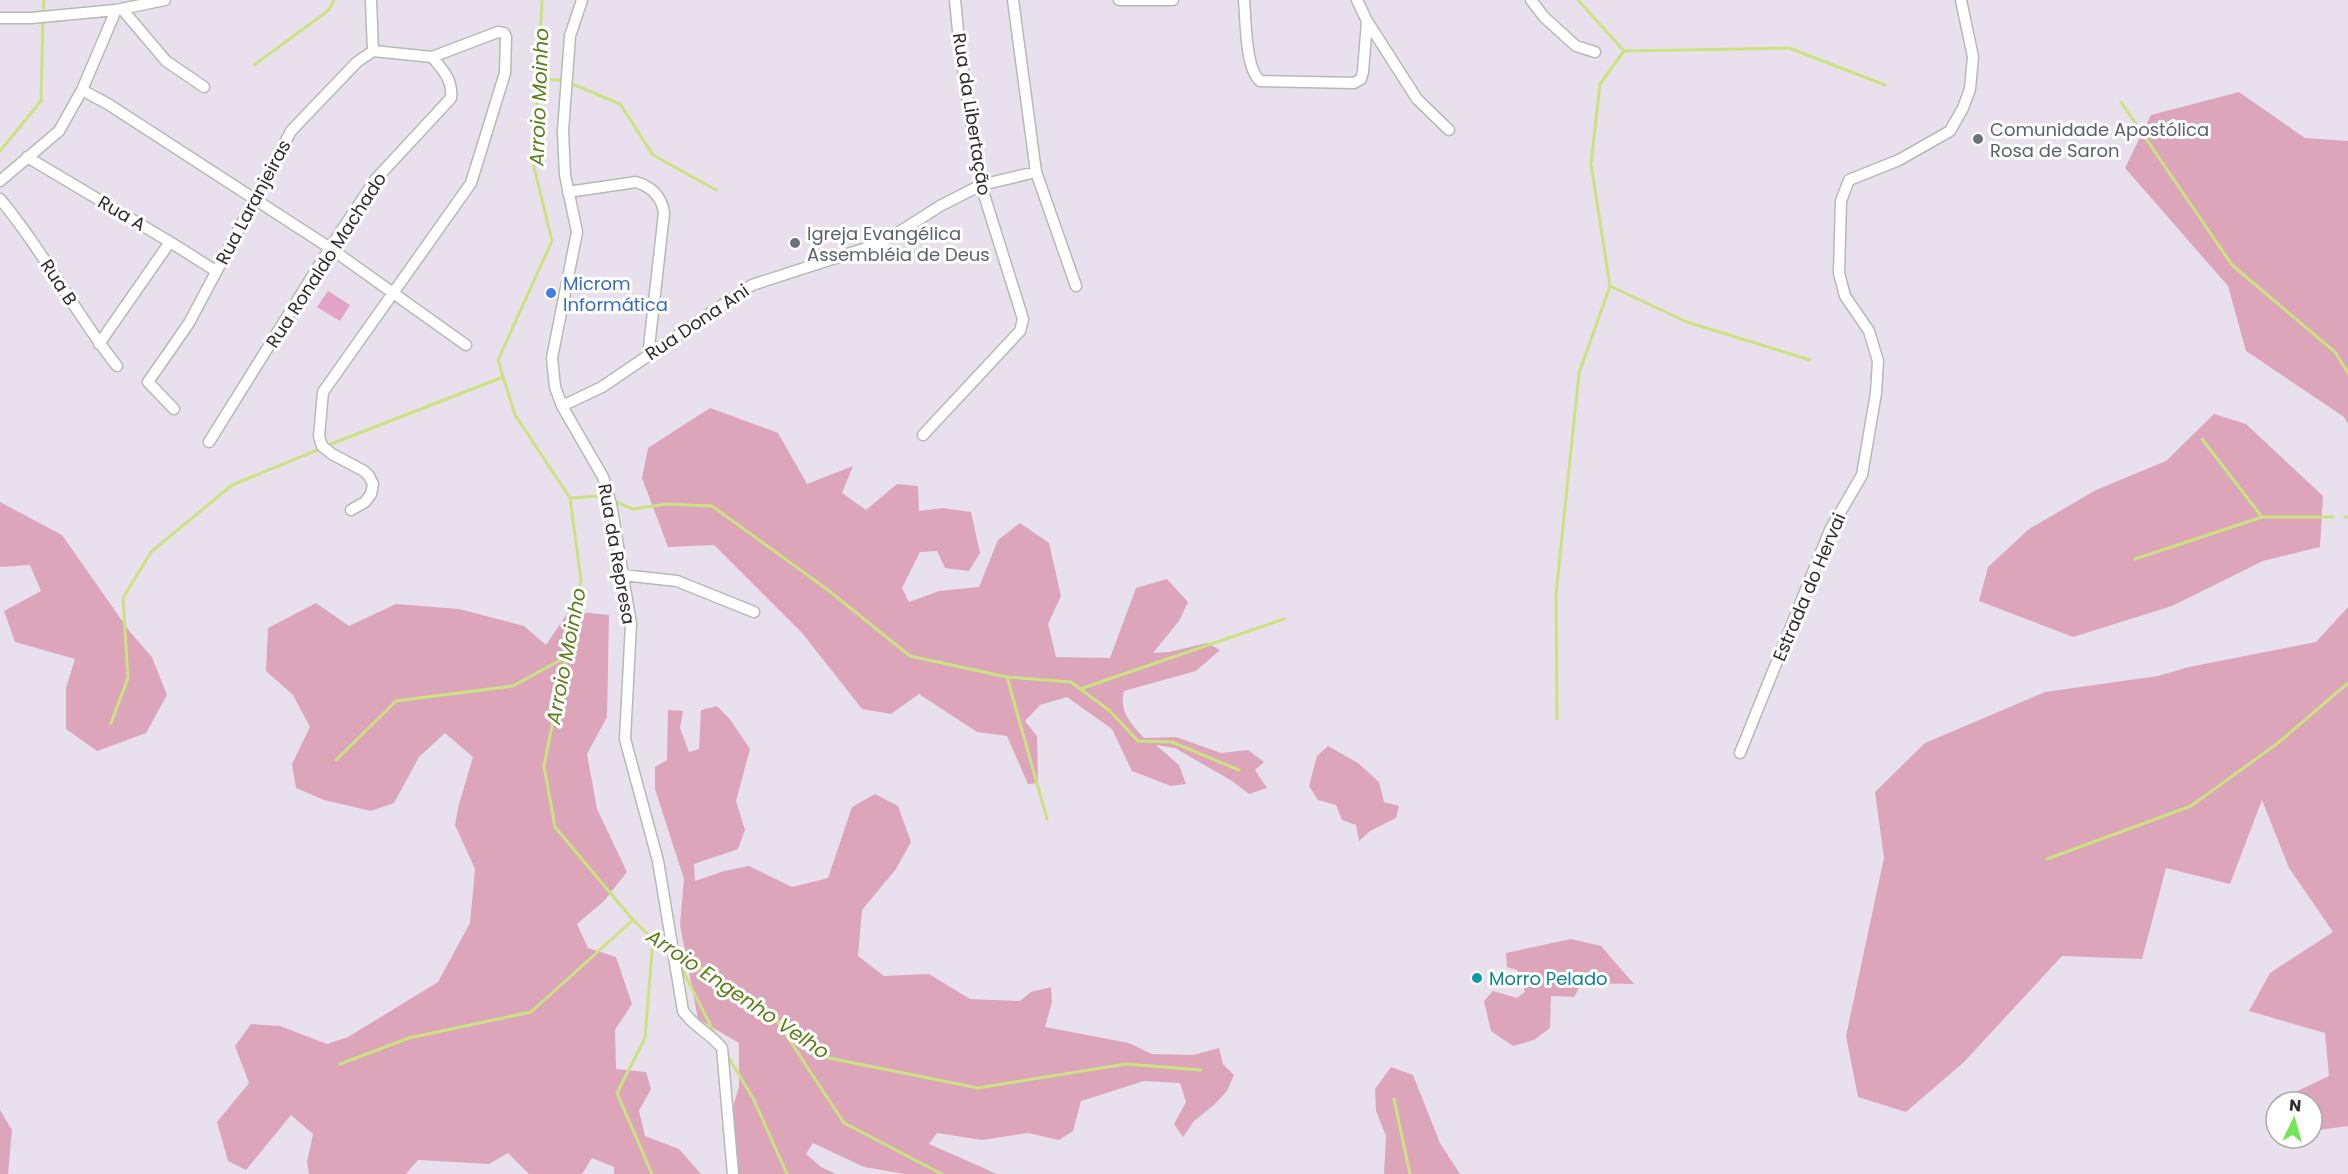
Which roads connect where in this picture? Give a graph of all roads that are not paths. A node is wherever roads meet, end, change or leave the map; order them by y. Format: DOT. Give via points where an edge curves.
graph roads {
  1 [pos="165,0"];
  2 [pos="372,0"];
  3 [pos="582,0"];
  4 [pos="955,0"];
  5 [pos="1013,0"];
  6 [pos="1119,0"];
  7 [pos="1173,0"];
  8 [pos="1244,0"];
  9 [pos="1357,0"];
  10 [pos="1531,0"];
  11 [pos="1962,0"];
  12 [pos="119,9"];
  13 [pos="0,18"];
  14 [pos="1366,21"];
  15 [pos="373,51"];
  16 [pos="1595,52"];
  17 [pos="432,57"];
  18 [pos="204,87"];
  19 [pos="82,90"];
  20 [pos="1449,130"];
  21 [pos="27,157"];
  22 [pos="1036,172"];
  23 [pos="0,181"];
  24 [pos="981,185"];
  25 [pos="568,192"];
  26 [pos="0,199"];
  27 [pos="254,199"];
  28 [pos="170,242"];
  29 [pos="330,248"];
  30 [pos="216,271"];
  31 [pos="1076,286"];
  32 [pos="394,292"];
  33 [pos="99,344"];
  34 [pos="466,345"];
  35 [pos="648,356"];
  36 [pos="117,366"];
  37 [pos="562,406"];
  38 [pos="174,409"];
  39 [pos="923,435"];
  40 [pos="209,442"];
  41 [pos="351,510"];
  42 [pos="623,575"];
  43 [pos="754,612"];
  44 [pos="1740,753"];
  45 [pos="733,1174"];
  1 -- 12 [label="street"];
  2 -- 15 [label="street"];
  3 -- 25 [label="street, Rua da Represa" via="570,36 563,131"];
  4 -- 24 [label="street, Rua da Libertação"];
  5 -- 22 [label="street"];
  6 -- 7 [label="street"];
  8 -- 14 [label="street" via="1249,52 1254,76 1260,81 1354,83 1363,72"];
  9 -- 14 [label="street"];
  10 -- 16 [label="street" via="1576,46"];
  11 -- 44 [label="street, Estrada do Hervai" via="1973,57 1970,89 1950,131 1899,160 1849,180 1841,201 1839,273 1845,296 1869,331 1878,361 1862,476 1830,530"];
  12 -- 13 [label="street"];
  12 -- 18 [label="street" via="166,61"];
  12 -- 19 [label="street"];
  14 -- 20 [label="street" via="1417,99"];
  15 -- 17 [label="street"];
  15 -- 27 [label="street, Rua Laranjeiras" via="357,62 291,131"];
  17 -- 29 [label="street, Rua Ronaldo Machado" via="449,79 451,98 375,180"];
  17 -- 32 [label="street" via="498,32 506,37 505,73 471,183"];
  19 -- 21 [label="street" via="58,131"];
  19 -- 27 [label="street"];
  21 -- 23 [label="street"];
  21 -- 28 [label="street, Rua A"];
  22 -- 24 [label="street, Rua Dona Ani"];
  22 -- 31 [label="street"];
  24 -- 35 [label="street, Rua Dona Ani" via="882,243 752,285"];
  24 -- 39 [label="street, Rua da Libertação" via="1023,319 1020,331"];
  25 -- 35 [label="street" via="636,182 646,185 662,200 664,213"];
  25 -- 37 [label="street, Rua da Represa" via="577,232 552,358"];
  26 -- 33 [label="street, Rua B" via="25,229"];
  27 -- 29 [label="street"];
  27 -- 30 [label="street, Rua Laranjeiras"];
  28 -- 30 [label="street, Rua A"];
  28 -- 33 [label="street"];
  29 -- 32 [label="street"];
  29 -- 40 [label="street, Rua Ronaldo Machado"];
  30 -- 38 [label="street, Rua Laranjeiras" via="189,323 148,382"];
  32 -- 34 [label="street"];
  32 -- 41 [label="street" via="323,392 319,436 322,446 364,471 373,484 365,502"];
  33 -- 36 [label="street, Rua B"];
  35 -- 37 [label="street, Rua Dona Ani" via="602,387"];
  37 -- 42 [label="street, Rua da Represa" via="603,477"];
  42 -- 43 [label="street" via="676,580"];
  42 -- 45 [label="street, Rua da Represa" via="631,624 625,739 658,861 683,1011 722,1048"];
}
